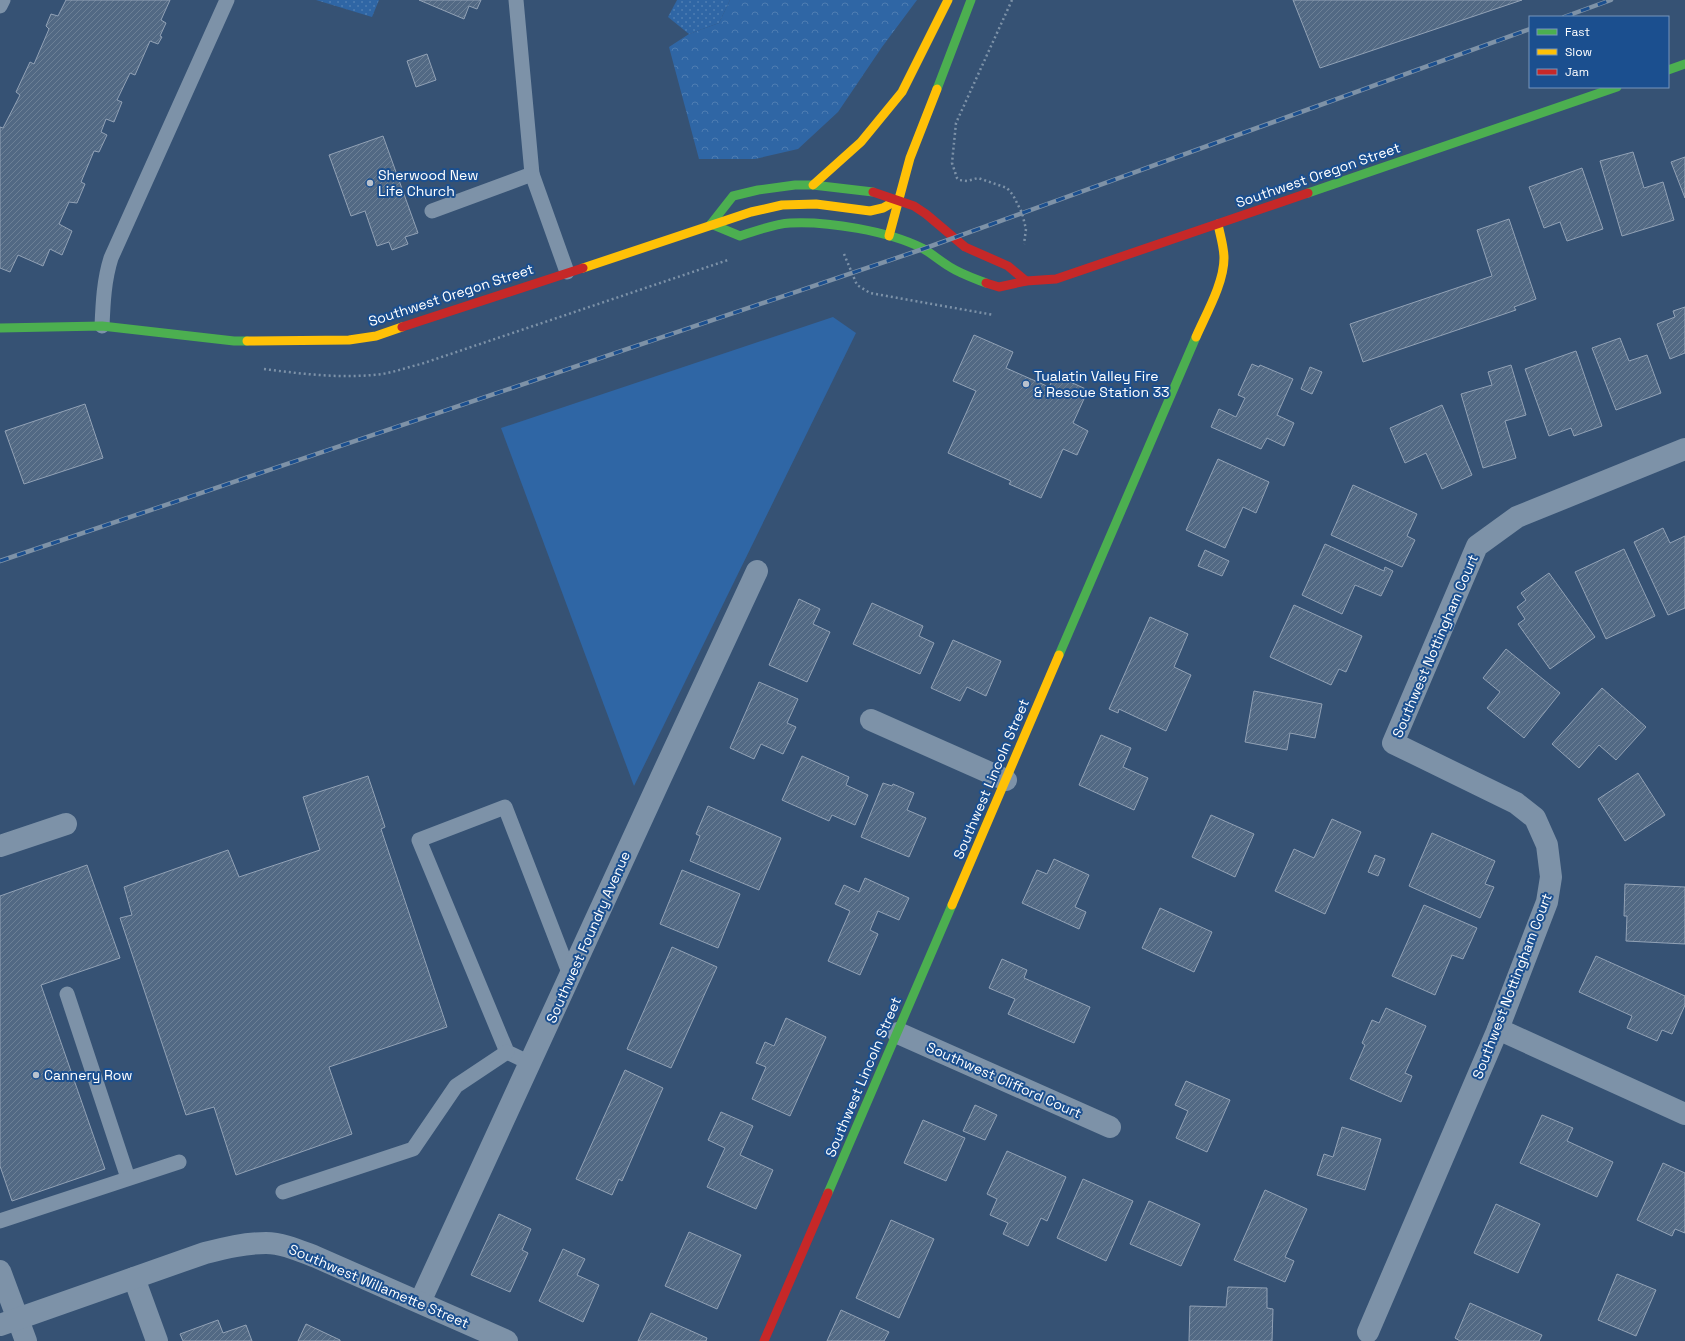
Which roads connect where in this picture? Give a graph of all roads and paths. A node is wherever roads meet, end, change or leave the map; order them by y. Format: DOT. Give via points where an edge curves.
graph roads {
  1 [pos="3,0"];
  2 [pos="227,0"];
  3 [pos="516,0"];
  4 [pos="948,0"];
  5 [pos="971,0"];
  6 [pos="1012,0"];
  7 [pos="0,6"];
  8 [pos="1685,64"];
  9 [pos="1669,70"];
  10 [pos="1614,88"];
  11 [pos="532,174"];
  12 [pos="813,185"];
  13 [pos="899,199"];
  14 [pos="432,211"];
  15 [pos="711,224"];
  16 [pos="1218,224"];
  17 [pos="889,236"];
  18 [pos="1023,249"];
  19 [pos="844,253"];
  20 [pos="567,272"];
  21 [pos="1026,281"];
  22 [pos="997,312"];
  23 [pos="102,326"];
  24 [pos="0,328"];
  25 [pos="1685,449"];
  26 [pos="757,572"];
  27 [pos="871,720"];
  28 [pos="1006,780"];
  29 [pos="66,824"];
  30 [pos="0,846"];
  31 [pos="570,975"];
  32 [pos="67,994"];
  33 [pos="1498,1029"];
  34 [pos="898,1032"];
  35 [pos="506,1052"];
  36 [pos="530,1063"];
  37 [pos="1685,1114"];
  38 [pos="1110,1127"];
  39 [pos="179,1162"];
  40 [pos="128,1178"];
  41 [pos="283,1192"];
  42 [pos="0,1221"];
  43 [pos="0,1271"];
  44 [pos="134,1278"];
  45 [pos="420,1302"];
  46 [pos="9,1322"];
  47 [pos="1368,1332"];
  48 [pos="26,1341"];
  49 [pos="157,1341"];
  50 [pos="507,1341"];
  51 [pos="764,1341"];
  1 -- 7 [label="lane"];
  2 -- 23 [label="lane" via="111,258 104,290"];
  3 -- 11 [label="lane"];
  4 -- 12 [label="main road" via="896,101 860,143"];
  5 -- 13 [label="main road" via="910,158"];
  6 -- 18 [label="path" via="956,124 952,163 956,178 959,180 978,178 1007,188 1013,195 1026,229"];
  8 -- 9 [label="main road"];
  10 -- 16 [label="main road, Southwest Oregon Street"];
  11 -- 14 [label="lane"];
  11 -- 20 [label="lane"];
  12 -- 13 [label="main road" via="859,189"];
  12 -- 15 [label="main road" via="778,187 734,196"];
  13 -- 15 [label="main road" via="883,208 870,211 833,205 782,205"];
  13 -- 17 [label="main road"];
  13 -- 21 [label="main road" via="926,214 965,247 1008,266"];
  15 -- 17 [label="main road, Southwest Oregon Street" via="740,236 768,227 810,222 850,227"];
  15 -- 20 [label="main road, Southwest Oregon Street"];
  16 -- 21 [label="main road, Southwest Oregon Street" via="1056,279"];
  16 -- 28 [label="main road, Southwest Lincoln Street" via="1224,269 1217,288"];
  17 -- 21 [label="main road, Southwest Oregon Street" via="923,249 966,276 999,287"];
  19 -- 22 [label="path" via="857,285 870,293 981,314 994,315"];
  20 -- 23 [label="main road, Southwest Oregon Street" via="401,329 359,339 234,341"];
  23 -- 24 [label="main road, Southwest Oregon Street"];
  25 -- 33 [label="street, Southwest Nottingham Court" via="1517,517 1477,546 1393,743 1516,803 1535,818 1547,845 1551,877 1546,902"];
  26 -- 31 [label="street, Southwest Foundry Avenue" via="654,789"];
  27 -- 28 [label="street"];
  28 -- 34 [label="main road, Southwest Lincoln Street"];
  29 -- 30 [label="street"];
  31 -- 35 [label="lane" via="505,807 420,840"];
  31 -- 36 [label="street, Southwest Foundry Avenue"];
  32 -- 40 [label="lane"];
  33 -- 37 [label="street"];
  33 -- 47 [label="street, Southwest Nottingham Court"];
  34 -- 38 [label="street, Southwest Clifford Court"];
  34 -- 51 [label="main road, Southwest Lincoln Street"];
  35 -- 36 [label="lane"];
  35 -- 41 [label="lane" via="456,1086 413,1149"];
  36 -- 45 [label="street, Southwest Foundry Avenue"];
  39 -- 40 [label="lane"];
  40 -- 42 [label="lane"];
  43 -- 46 [label="street"];
  44 -- 45 [label="street, Southwest Willamette Street" via="205,1253 240,1245 267,1243 292,1248 316,1257"];
  44 -- 46 [label="street, Southwest Willamette Street"];
  44 -- 49 [label="street"];
  45 -- 50 [label="street, Southwest Willamette Street"];
  46 -- 48 [label="street"];
}
